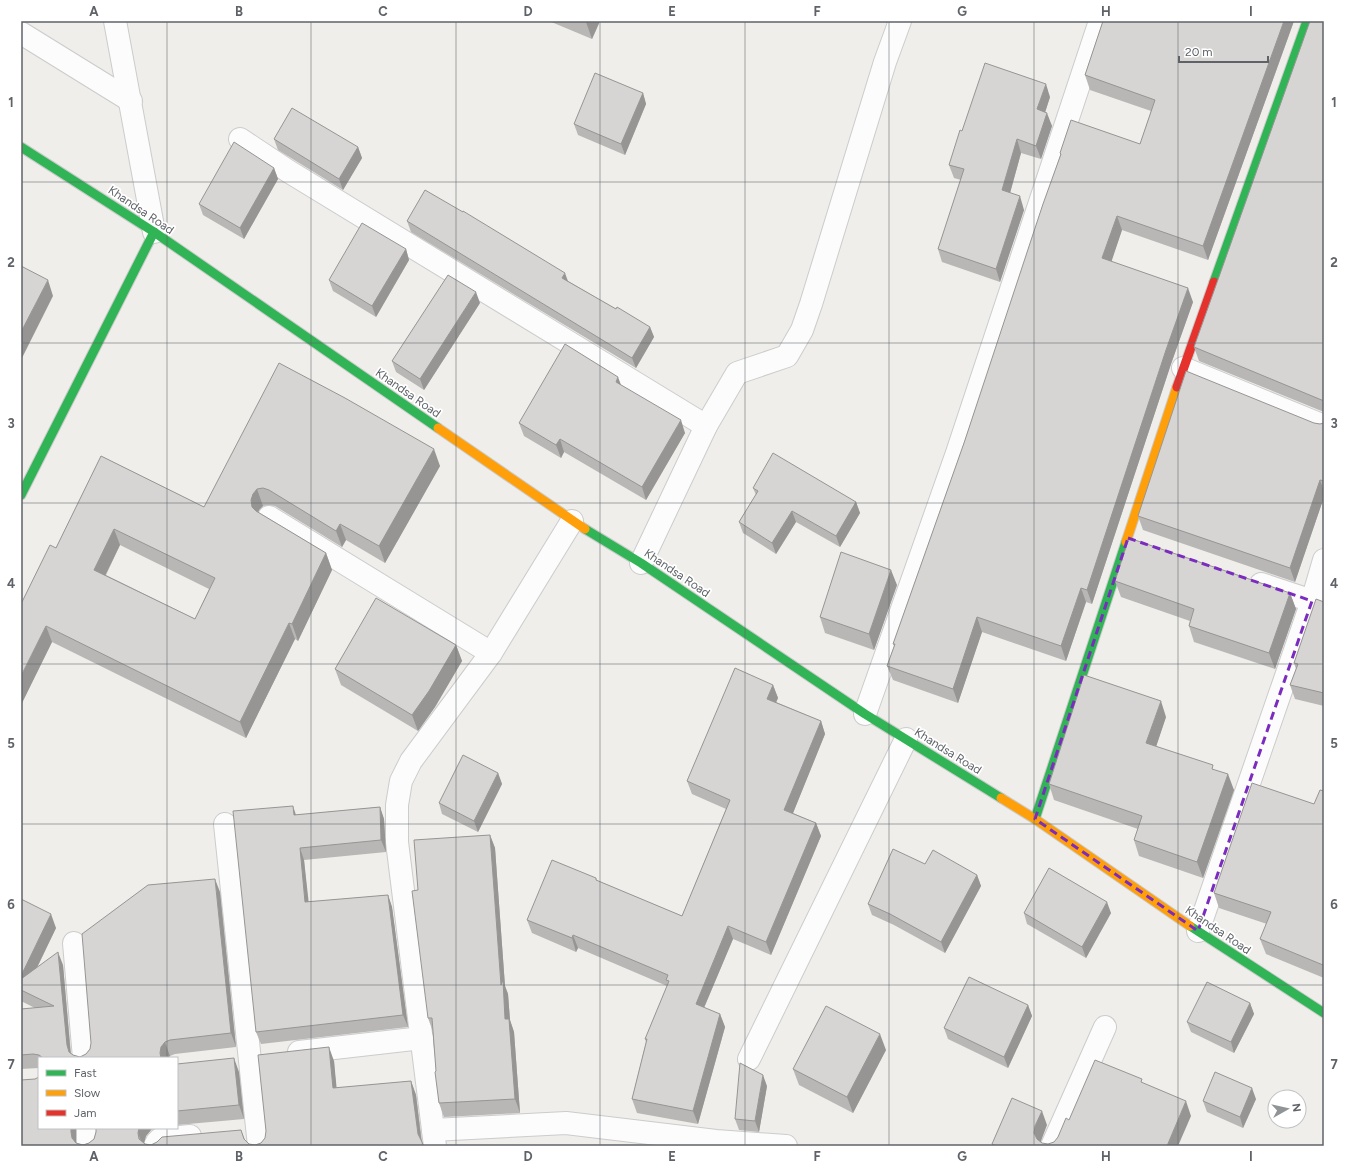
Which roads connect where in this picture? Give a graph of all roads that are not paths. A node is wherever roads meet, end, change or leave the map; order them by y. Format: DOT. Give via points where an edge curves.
graph roads {
  1 [pos="115,21"];
  2 [pos="900,21"];
  3 [pos="1100,21"];
  4 [pos="1307,21"];
  5 [pos="21,33"];
  6 [pos="131,101"];
  7 [pos="240,139"];
  8 [pos="21,147"];
  9 [pos="154,232"];
  10 [pos="1183,368"];
  11 [pos="706,426"];
  12 [pos="1324,426"];
  13 [pos="21,495"];
  14 [pos="269,517"];
  15 [pos="572,521"];
  16 [pos="1324,560"];
  17 [pos="641,564"];
  18 [pos="1246,578"];
  19 [pos="1312,601"];
  20 [pos="491,653"];
  21 [pos="865,714"];
  22 [pos="906,739"];
  23 [pos="1035,819"];
  24 [pos="225,824"];
  25 [pos="1198,931"];
  26 [pos="74,943"];
  27 [pos="1324,1013"];
  28 [pos="1105,1027"];
  29 [pos="422,1038"];
  30 [pos="84,1057"];
  31 [pos="249,1058"];
  32 [pos="749,1059"];
  33 [pos="227,1060"];
  34 [pos="88,1129"];
  35 [pos="210,1134"];
  36 [pos="252,1136"];
  37 [pos="434,1138"];
  38 [pos="88,1146"];
  39 [pos="155,1146"];
  40 [pos="786,1146"];
  41 [pos="1052,1146"];
  1 -- 6 [label="street"];
  2 -- 11 [label="street" via="802,330 787,356 737,373"];
  3 -- 21 [label="street" via="957,453"];
  4 -- 10 [label="street"];
  5 -- 6 [label="street"];
  6 -- 9 [label="street"];
  7 -- 11 [label="street" via="288,171"];
  8 -- 9 [label="street, Khandsa Road"];
  9 -- 13 [label="street"];
  9 -- 15 [label="street, Khandsa Road"];
  10 -- 12 [label="street"];
  10 -- 23 [label="street" via="1135,541"];
  11 -- 17 [label="street"];
  14 -- 20 [label="street"];
  15 -- 17 [label="street, Khandsa Road"];
  15 -- 20 [label="street"];
  16 -- 19 [label="street"];
  17 -- 21 [label="street, Khandsa Road"];
  18 -- 19 [label="street"];
  19 -- 25 [label="street"];
  20 -- 29 [label="street" via="411,761 401,781 397,805 397,842"];
  21 -- 22 [label="street, Khandsa Road"];
  22 -- 23 [label="street, Khandsa Road"];
  22 -- 32 [label="street"];
  23 -- 25 [label="street, Khandsa Road"];
  24 -- 31 [label="street"];
  25 -- 27 [label="street, Khandsa Road"];
  26 -- 30 [label="street"];
  28 -- 41 [label="street"];
  29 -- 31 [label="street"];
  29 -- 37 [label="street"];
  31 -- 33 [label="street"];
  31 -- 36 [label="street"];
  34 -- 38 [label="street"];
  35 -- 39 [label="street" via="160,1139"];
  37 -- 40 [label="street" via="566,1123 716,1141"];
}
